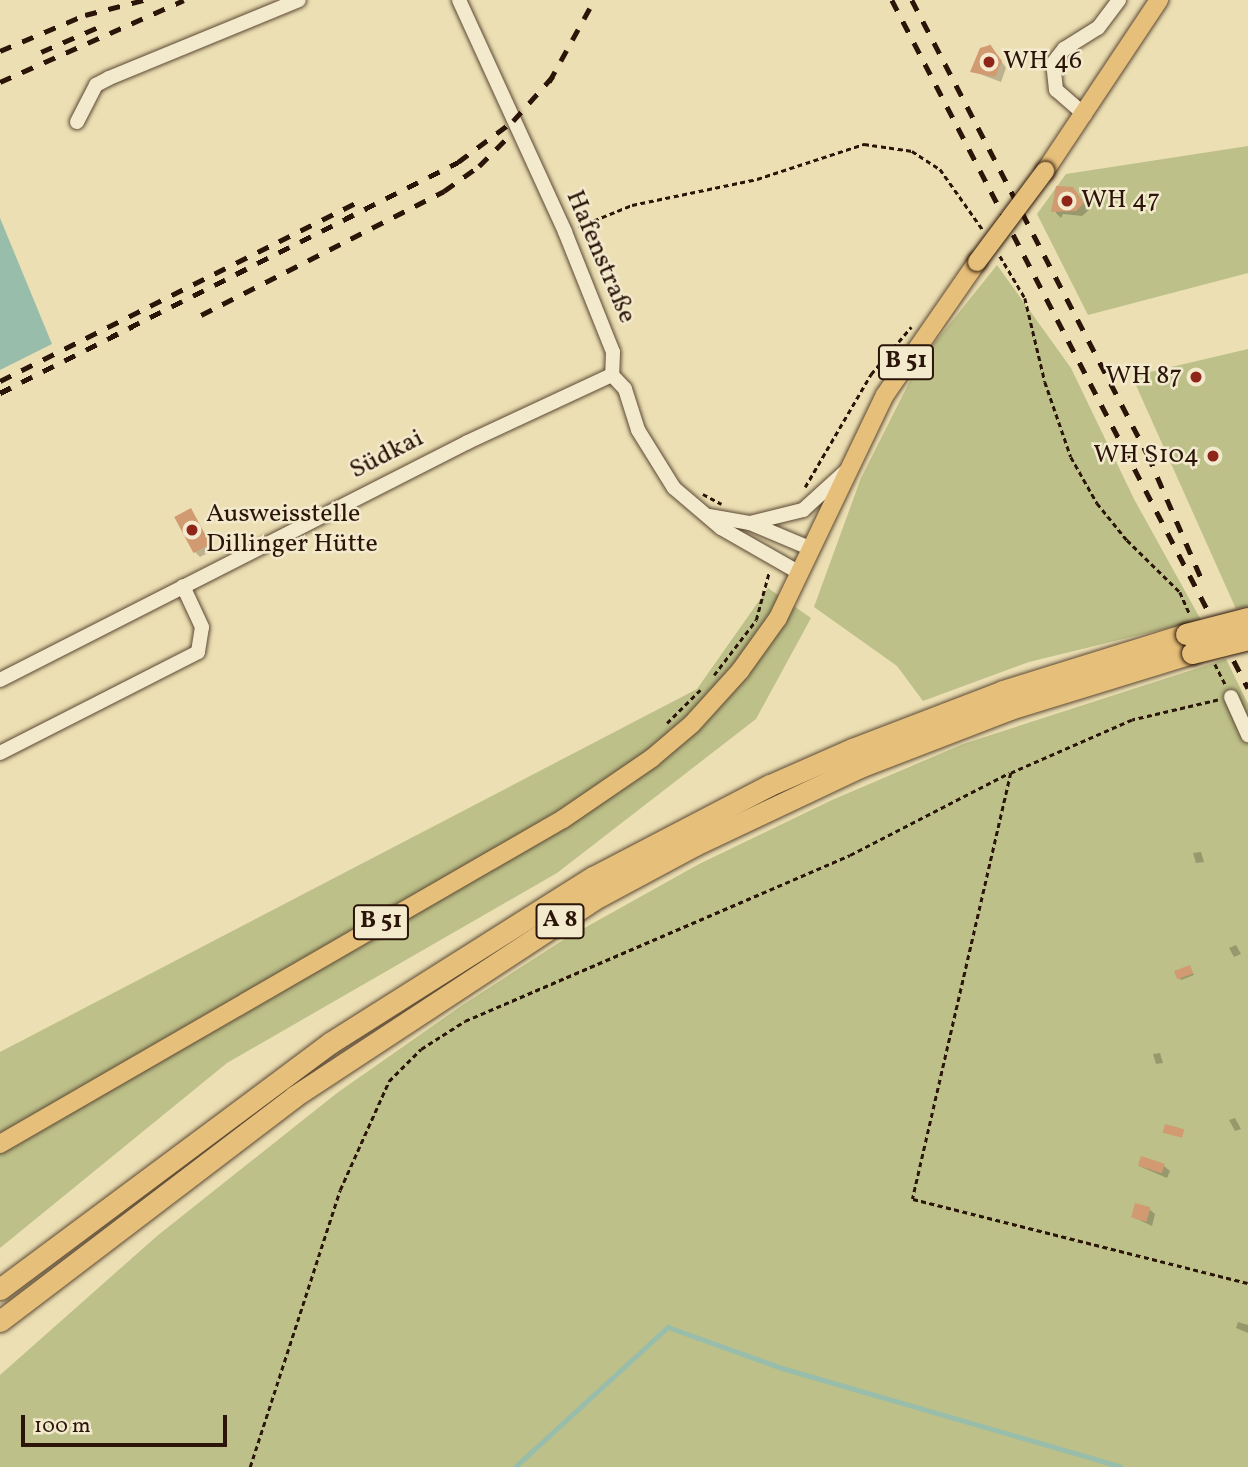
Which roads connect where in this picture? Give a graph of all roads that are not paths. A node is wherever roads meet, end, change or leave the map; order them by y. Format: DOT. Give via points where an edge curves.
graph roads {
  1 [pos="299,0"];
  2 [pos="459,0"];
  3 [pos="1119,0"];
  4 [pos="1159,0"];
  5 [pos="1085,116"];
  6 [pos="77,122"];
  7 [pos="612,375"];
  8 [pos="848,470"];
  9 [pos="709,516"];
  10 [pos="750,523"];
  11 [pos="813,549"];
  12 [pos="800,573"];
  13 [pos="183,586"];
  14 [pos="1248,618"];
  15 [pos="1190,634"];
  16 [pos="1248,639"];
  17 [pos="0,680"];
  18 [pos="1231,696"];
  19 [pos="1248,735"];
  20 [pos="0,753"];
  21 [pos="0,1144"];
  22 [pos="0,1289"];
  23 [pos="0,1321"];
  1 -- 6 [label="street" via="102,81 85,102"];
  2 -- 7 [label="street, Hafenstraße" via="565,232 613,352"];
  3 -- 5 [label="street" via="1098,28 1064,49 1053,63 1056,90"];
  4 -- 5 [label="main road, B 51"];
  5 -- 8 [label="main road, B 51, bridge" via="891,384"];
  7 -- 9 [label="street, Hafenstraße" via="625,389 638,430 663,475"];
  7 -- 13 [label="street, Südkai" via="530,411"];
  8 -- 10 [label="street" via="803,510"];
  8 -- 11 [label="main road, B 51"];
  9 -- 10 [label="street"];
  9 -- 12 [label="street, Hafenstraße"];
  10 -- 11 [label="street"];
  11 -- 12 [label="main road, B 51"];
  12 -- 21 [label="main road, B 51" via="772,628 708,710 612,787"];
  13 -- 17 [label="street, Südkai"];
  13 -- 20 [label="street" via="202,627 198,652"];
  14 -- 15 [label="highway, A 8, bridge"];
  15 -- 16 [label="highway, A 8, bridge"];
  15 -- 22 [label="highway, A 8" via="1003,691 865,743 770,785 593,877 330,1043"];
  15 -- 23 [label="highway, A 8" via="1022,705 860,766 695,845 600,897 295,1096"];
  18 -- 19 [label="street"];
}
